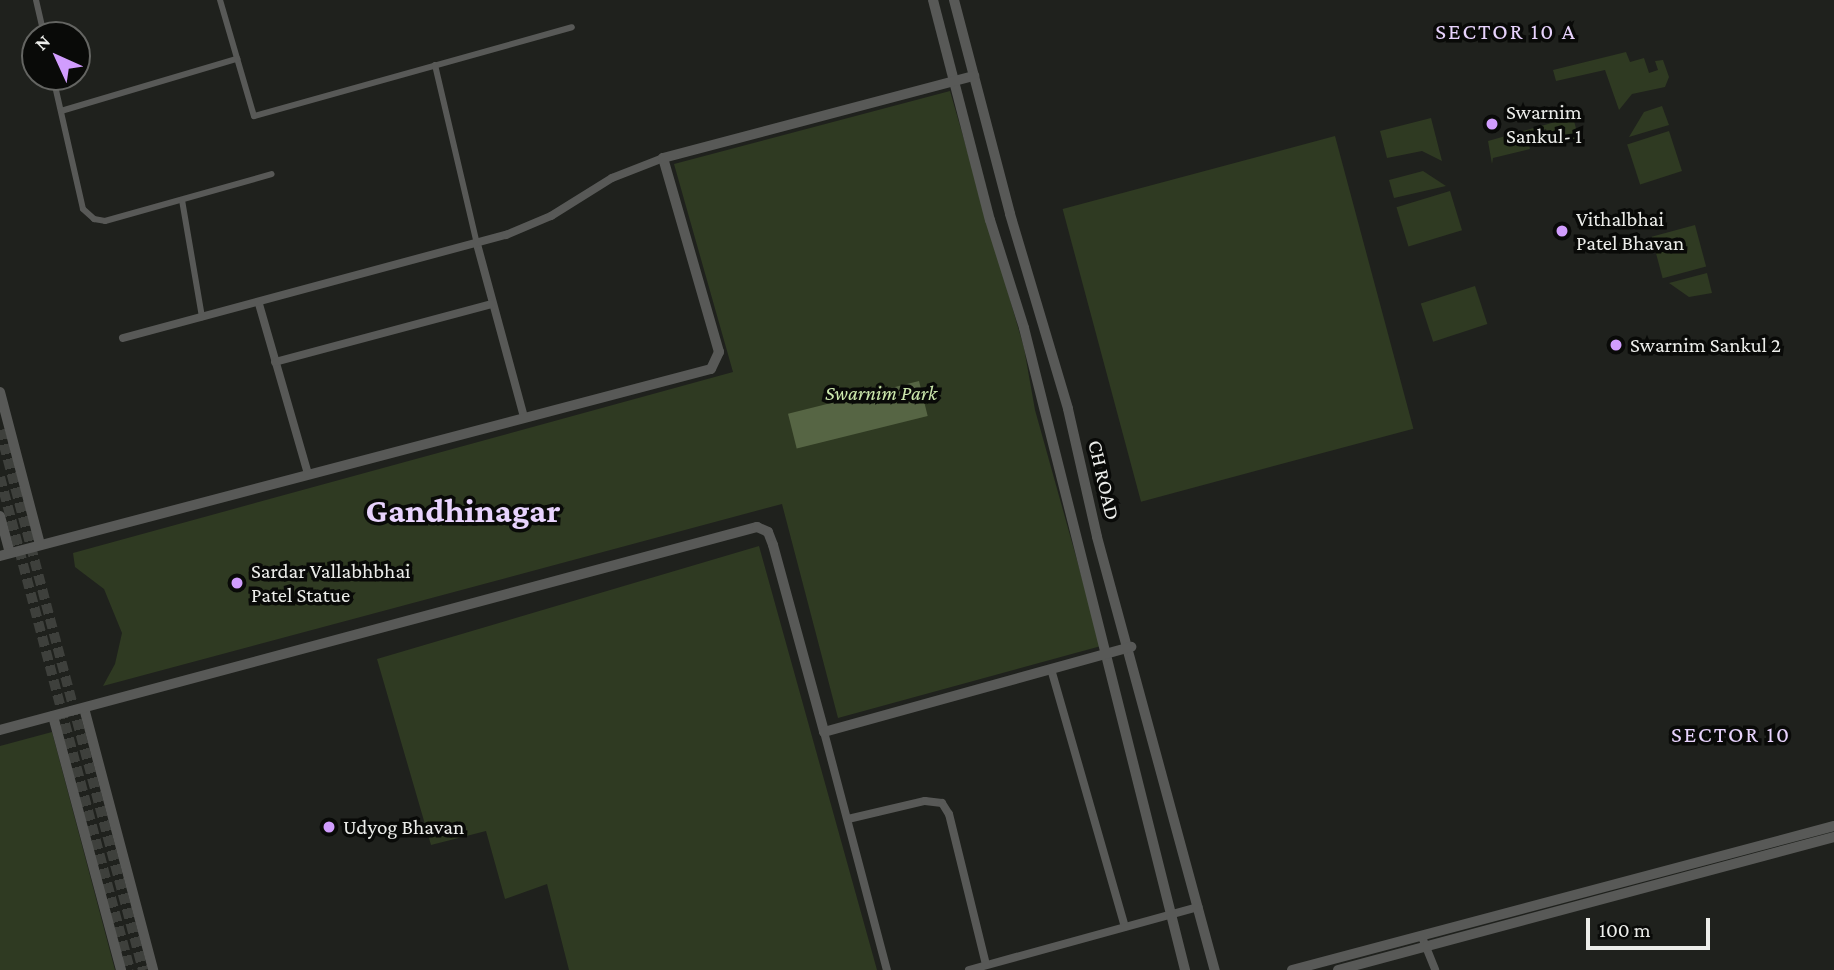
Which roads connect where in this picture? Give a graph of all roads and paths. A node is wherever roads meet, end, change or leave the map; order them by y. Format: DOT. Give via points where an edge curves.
graph roads {
  1 [pos="36,0"];
  2 [pos="220,0"];
  3 [pos="933,0"];
  4 [pos="954,0"];
  5 [pos="41,21"];
  6 [pos="572,27"];
  7 [pos="237,59"];
  8 [pos="435,65"];
  9 [pos="974,76"];
  10 [pos="955,81"];
  11 [pos="56,91"];
  12 [pos="61,111"];
  13 [pos="663,159"];
  14 [pos="272,174"];
  15 [pos="182,200"];
  16 [pos="477,244"];
  17 [pos="259,304"];
  18 [pos="491,304"];
  19 [pos="202,317"];
  20 [pos="123,338"];
  21 [pos="275,362"];
  22 [pos="0,392"];
  23 [pos="524,417"];
  24 [pos="308,474"];
  25 [pos="0,516"];
  26 [pos="40,545"];
  27 [pos="5,555"];
  28 [pos="1130,647"];
  29 [pos="1105,654"];
  30 [pos="1051,669"];
  31 [pos="84,708"];
  32 [pos="53,716"];
  33 [pos="0,730"];
  34 [pos="824,732"];
  35 [pos="848,819"];
  36 [pos="1834,826"];
  37 [pos="1834,837"];
  38 [pos="1198,907"];
  39 [pos="1171,915"];
  40 [pos="1125,927"];
  41 [pos="1425,941"];
  42 [pos="986,965"];
  43 [pos="121,970"];
  44 [pos="153,970"];
  45 [pos="887,970"];
  46 [pos="969,970"];
  47 [pos="1185,970"];
  48 [pos="1215,970"];
  49 [pos="1292,970"];
  50 [pos="1338,970"];
  51 [pos="1435,970"];
  1 -- 5 [label="street"];
  2 -- 7 [label="street"];
  3 -- 10 [label="street, CH ROAD"];
  4 -- 9 [label="street, CH ROAD"];
  6 -- 8 [label="street"];
  7 -- 8 [label="street" via="254,116"];
  7 -- 12 [label="street"];
  8 -- 16 [label="street"];
  9 -- 10 [label="street"];
  9 -- 28 [label="street, CH ROAD"];
  10 -- 13 [label="street"];
  10 -- 29 [label="street, CH ROAD" via="990,220 1024,328"];
  11 -- 12 [label="street"];
  12 -- 15 [label="street" via="87,215 105,221"];
  13 -- 16 [label="street" via="612,178 551,216"];
  13 -- 23 [label="street" via="718,360 711,369"];
  14 -- 15 [label="street"];
  15 -- 19 [label="street"];
  16 -- 17 [label="street"];
  16 -- 18 [label="street"];
  17 -- 19 [label="street"];
  17 -- 21 [label="street"];
  18 -- 21 [label="street"];
  18 -- 23 [label="street"];
  19 -- 20 [label="street"];
  21 -- 24 [label="street"];
  22 -- 26 [label="street"];
  23 -- 24 [label="street"];
  24 -- 26 [label="street"];
  25 -- 27 [label="street"];
  26 -- 27 [label="street"];
  28 -- 29 [label="street"];
  28 -- 38 [label="street, CH ROAD"];
  29 -- 30 [label="street"];
  29 -- 39 [label="street, CH ROAD"];
  30 -- 34 [label="street"];
  30 -- 40 [label="street"];
  31 -- 32 [label="street"];
  31 -- 34 [label="street" via="757,527 768,532 773,545"];
  31 -- 44 [label="street"];
  32 -- 33 [label="street"];
  32 -- 43 [label="street"];
  34 -- 35 [label="street"];
  35 -- 42 [label="street" via="925,800 942,803 949,814"];
  35 -- 45 [label="street"];
  36 -- 41 [label="street"];
  37 -- 41 [label="street"];
  38 -- 39 [label="street"];
  38 -- 48 [label="street, CH ROAD"];
  39 -- 40 [label="street"];
  39 -- 47 [label="street, CH ROAD"];
  40 -- 42 [label="street"];
  41 -- 49 [label="street"];
  41 -- 50 [label="street"];
  41 -- 51 [label="street"];
  42 -- 46 [label="street"];
}
